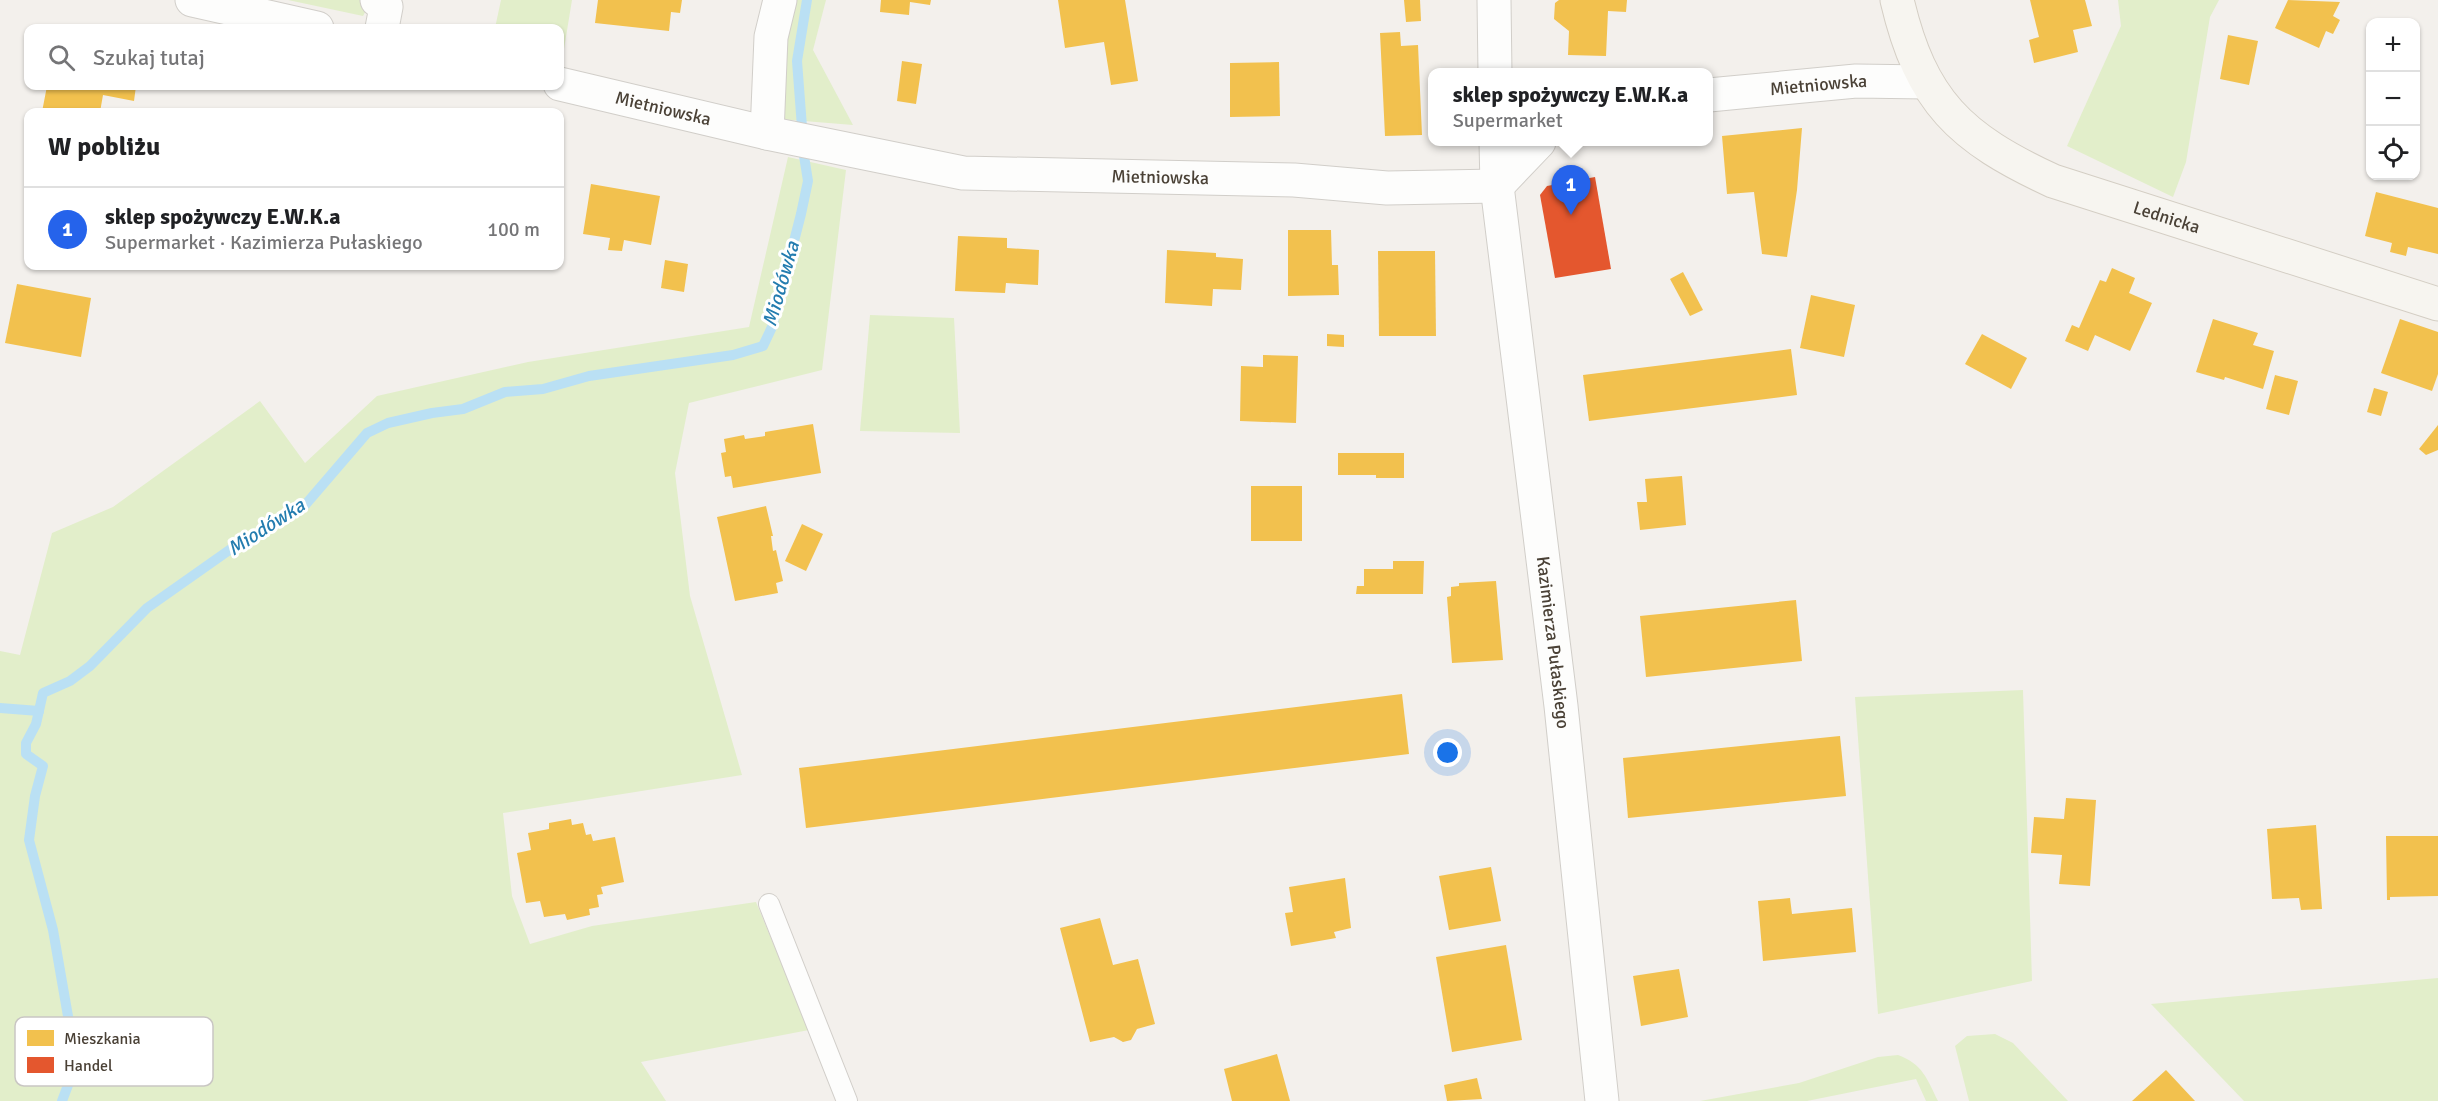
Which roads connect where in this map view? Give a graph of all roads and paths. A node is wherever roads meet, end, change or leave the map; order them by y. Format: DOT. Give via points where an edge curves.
graph roads {
  1 [pos="192,0"];
  2 [pos="377,0"];
  3 [pos="780,0"];
  4 [pos="1494,0"];
  5 [pos="1897,0"];
  6 [pos="299,24"];
  7 [pos="383,24"];
  8 [pos="1495,68"];
  9 [pos="1926,82"];
  10 [pos="564,85"];
  11 [pos="1713,95"];
  12 [pos="767,132"];
  13 [pos="1496,146"];
  14 [pos="1534,146"];
  15 [pos="1497,186"];
  16 [pos="2438,304"];
  17 [pos="769,904"];
  18 [pos="847,1101"];
  19 [pos="1602,1101"];
  1 -- 6 [label="street"];
  2 -- 7 [label="street" via="386,7"];
  3 -- 12 [label="street" via="771,37"];
  4 -- 8 [label="street"];
  5 -- 9 [label="main road, Lednicka" via="1904,30"];
  9 -- 11 [label="street, Mietniowska" via="1856,81"];
  9 -- 16 [label="main road, Lednicka" via="1942,107 1964,129 2012,162 2054,181"];
  10 -- 12 [label="street, Mietniowska"];
  12 -- 15 [label="street, Mietniowska" via="963,173 1271,179 1387,188"];
  13 -- 15 [label="street, Kazimierza Pułaskiego"];
  14 -- 15 [label="street"];
  15 -- 19 [label="street, Kazimierza Pułaskiego" via="1561,706"];
  17 -- 18 [label="lane"];
}
